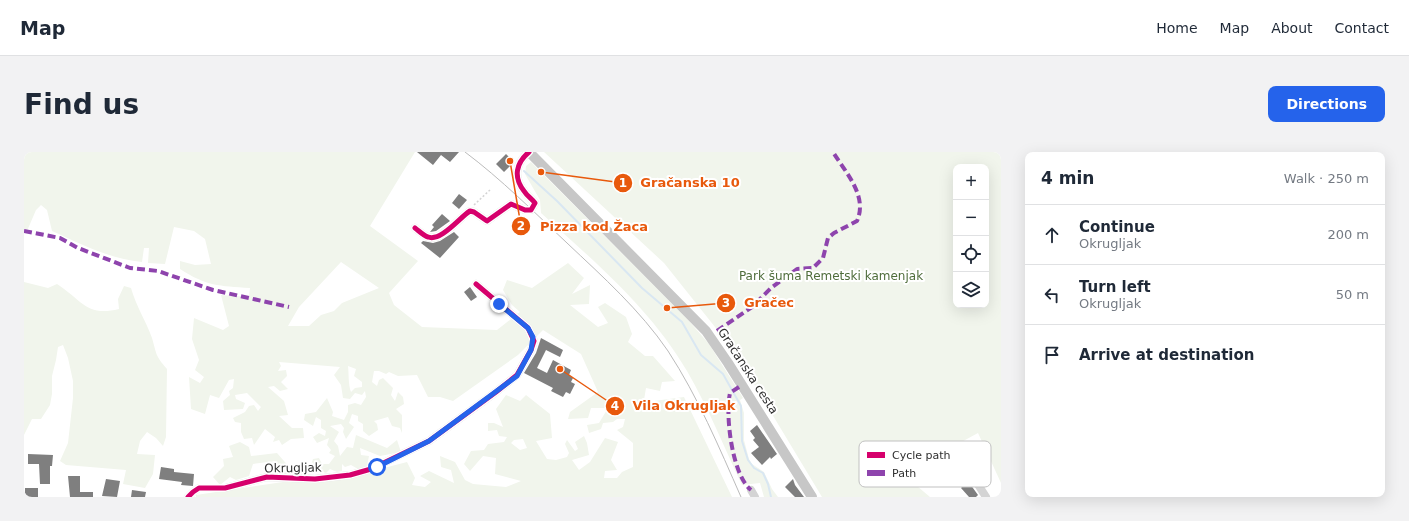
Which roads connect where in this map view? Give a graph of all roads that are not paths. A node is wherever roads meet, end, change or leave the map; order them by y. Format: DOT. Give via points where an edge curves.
graph roads {
  1 [pos="529,152"];
  2 [pos="415,228"];
  3 [pos="476,284"];
  4 [pos="980,487"];
  5 [pos="188,497"];
  6 [pos="812,497"];
  7 [pos="986,497"];
  1 -- 2 [label="street" via="519,162 517,171 523,190 535,203 531,210 511,204 487,221 470,211 435,238 428,237"];
  1 -- 6 [label="main road, Gračanska cesta" via="706,331"];
  3 -- 5 [label="street, Okrugljak" via="528,328 534,341 517,376 496,392 429,441 371,469 350,475 315,479 267,477 225,488 199,488"];
  4 -- 7 [label="street"];
}
